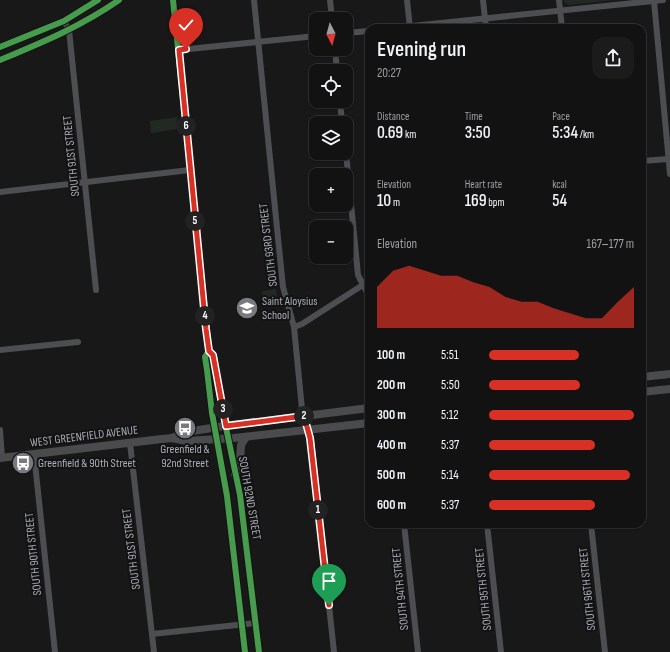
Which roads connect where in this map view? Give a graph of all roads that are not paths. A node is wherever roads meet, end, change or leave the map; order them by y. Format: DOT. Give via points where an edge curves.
graph roads {
  1 [pos="119,0"];
  2 [pos="173,0"];
  3 [pos="254,0"];
  4 [pos="330,0"];
  5 [pos="407,0"];
  6 [pos="483,0"];
  7 [pos="559,0"];
  8 [pos="663,0"];
  9 [pos="95,1"];
  10 [pos="654,1"];
  11 [pos="560,10"];
  12 [pos="331,12"];
  13 [pos="101,13"];
  14 [pos="485,18"];
  15 [pos="64,21"];
  16 [pos="410,24"];
  17 [pos="435,24"];
  18 [pos="486,24"];
  19 [pos="562,24"];
  20 [pos="69,30"];
  21 [pos="365,31"];
  22 [pos="353,32"];
  23 [pos="309,37"];
  24 [pos="258,42"];
  25 [pos="0,47"];
  26 [pos="179,50"];
  27 [pos="0,60"];
  28 [pos="668,159"];
  29 [pos="347,160"];
  30 [pos="646,161"];
  31 [pos="190,170"];
  32 [pos="670,174"];
  33 [pos="85,182"];
  34 [pos="0,192"];
  35 [pos="363,286"];
  36 [pos="365,289"];
  37 [pos="96,290"];
  38 [pos="294,327"];
  39 [pos="78,342"];
  40 [pos="0,350"];
  41 [pos="209,351"];
  42 [pos="670,374"];
  43 [pos="646,377"];
  44 [pos="670,389"];
  45 [pos="646,392"];
  46 [pos="365,408"];
  47 [pos="304,416"];
  48 [pos="365,423"];
  49 [pos="226,426"];
  50 [pos="215,428"];
  51 [pos="0,430"];
  52 [pos="309,430"];
  53 [pos="246,437"];
  54 [pos="172,438"];
  55 [pos="228,438"];
  56 [pos="217,439"];
  57 [pos="130,443"];
  58 [pos="34,454"];
  59 [pos="1,458"];
  60 [pos="235,474"];
  61 [pos="404,528"];
  62 [pos="487,528"];
  63 [pos="591,528"];
  64 [pos="256,623"];
  65 [pos="242,624"];
  66 [pos="152,634"];
  67 [pos="55,652"];
  68 [pos="154,652"];
  69 [pos="245,652"];
  70 [pos="259,652"];
  71 [pos="334,652"];
  72 [pos="418,652"];
  73 [pos="500,652"];
  74 [pos="605,652"];
  1 -- 13 [label="street"];
  2 -- 26 [label="street, SOUTH 92ND STREET"];
  3 -- 24 [label="street, SOUTH 93RD STREET"];
  4 -- 12 [label="street"];
  5 -- 16 [label="street"];
  6 -- 14 [label="street"];
  7 -- 11 [label="street"];
  8 -- 10 [label="street"];
  9 -- 13 [label="street"];
  9 -- 15 [label="street"];
  10 -- 11 [label="street"];
  10 -- 28 [label="street"];
  11 -- 14 [label="street"];
  11 -- 19 [label="street"];
  13 -- 20 [label="street"];
  14 -- 17 [label="street"];
  14 -- 18 [label="street"];
  15 -- 20 [label="street, SOUTH 91ST STREET"];
  15 -- 25 [label="street"];
  20 -- 27 [label="street"];
  20 -- 33 [label="street, SOUTH 91ST STREET"];
  21 -- 22 [label="street"];
  23 -- 24 [label="street"];
  24 -- 26 [label="street"];
  24 -- 38 [label="street, SOUTH 93RD STREET" via="283,287"];
  26 -- 31 [label="street, SOUTH 92ND STREET"];
  28 -- 30 [label="street"];
  28 -- 32 [label="street"];
  29 -- 35 [label="street" via="358,275"];
  31 -- 33 [label="street"];
  31 -- 41 [label="street, SOUTH 92ND STREET"];
  33 -- 34 [label="street"];
  33 -- 37 [label="street, SOUTH 91ST STREET"];
  35 -- 36 [label="street"];
  35 -- 38 [label="street"];
  38 -- 47 [label="street, SOUTH 93RD STREET"];
  39 -- 40 [label="street"];
  41 -- 49 [label="street, SOUTH 92ND STREET" via="213,355"];
  41 -- 50 [label="street, SOUTH 92ND STREET" via="205,357"];
  42 -- 43 [label="main road"];
  44 -- 45 [label="main road"];
  46 -- 47 [label="main road, WEST GREENFIELD AVENUE"];
  47 -- 49 [label="main road, WEST GREENFIELD AVENUE"];
  47 -- 52 [label="street, SOUTH 93RD STREET"];
  48 -- 52 [label="main road, WEST GREENFIELD AVENUE"];
  49 -- 50 [label="main road, WEST GREENFIELD AVENUE"];
  49 -- 55 [label="street, SOUTH 92ND STREET"];
  50 -- 54 [label="main road, WEST GREENFIELD AVENUE" via="186,432"];
  50 -- 56 [label="street, SOUTH 92ND STREET"];
  51 -- 59 [label="street"];
  52 -- 53 [label="main road, WEST GREENFIELD AVENUE"];
  52 -- 71 [label="street, SOUTH 93RD STREET"];
  53 -- 55 [label="main road, WEST GREENFIELD AVENUE"];
  53 -- 60 [label="main road" via="241,445 240,463"];
  54 -- 56 [label="main road, WEST GREENFIELD AVENUE" via="187,441"];
  54 -- 57 [label="main road, WEST GREENFIELD AVENUE"];
  55 -- 56 [label="main road, WEST GREENFIELD AVENUE"];
  55 -- 60 [label="street, SOUTH 92ND STREET"];
  56 -- 65 [label="street, SOUTH 92ND STREET" via="227,496"];
  57 -- 58 [label="main road, WEST GREENFIELD AVENUE"];
  57 -- 66 [label="street, SOUTH 91ST STREET"];
  58 -- 59 [label="main road, WEST GREENFIELD AVENUE"];
  58 -- 67 [label="street, SOUTH 90TH STREET"];
  60 -- 64 [label="street, SOUTH 92ND STREET" via="246,537"];
  61 -- 72 [label="street, SOUTH 94TH STREET"];
  62 -- 73 [label="street, SOUTH 95TH STREET"];
  63 -- 74 [label="street, SOUTH 96TH STREET"];
  64 -- 65 [label="street"];
  64 -- 70 [label="street, SOUTH 92ND STREET"];
  65 -- 66 [label="street"];
  65 -- 69 [label="street, SOUTH 92ND STREET"];
  66 -- 68 [label="street, SOUTH 91ST STREET"];
}
